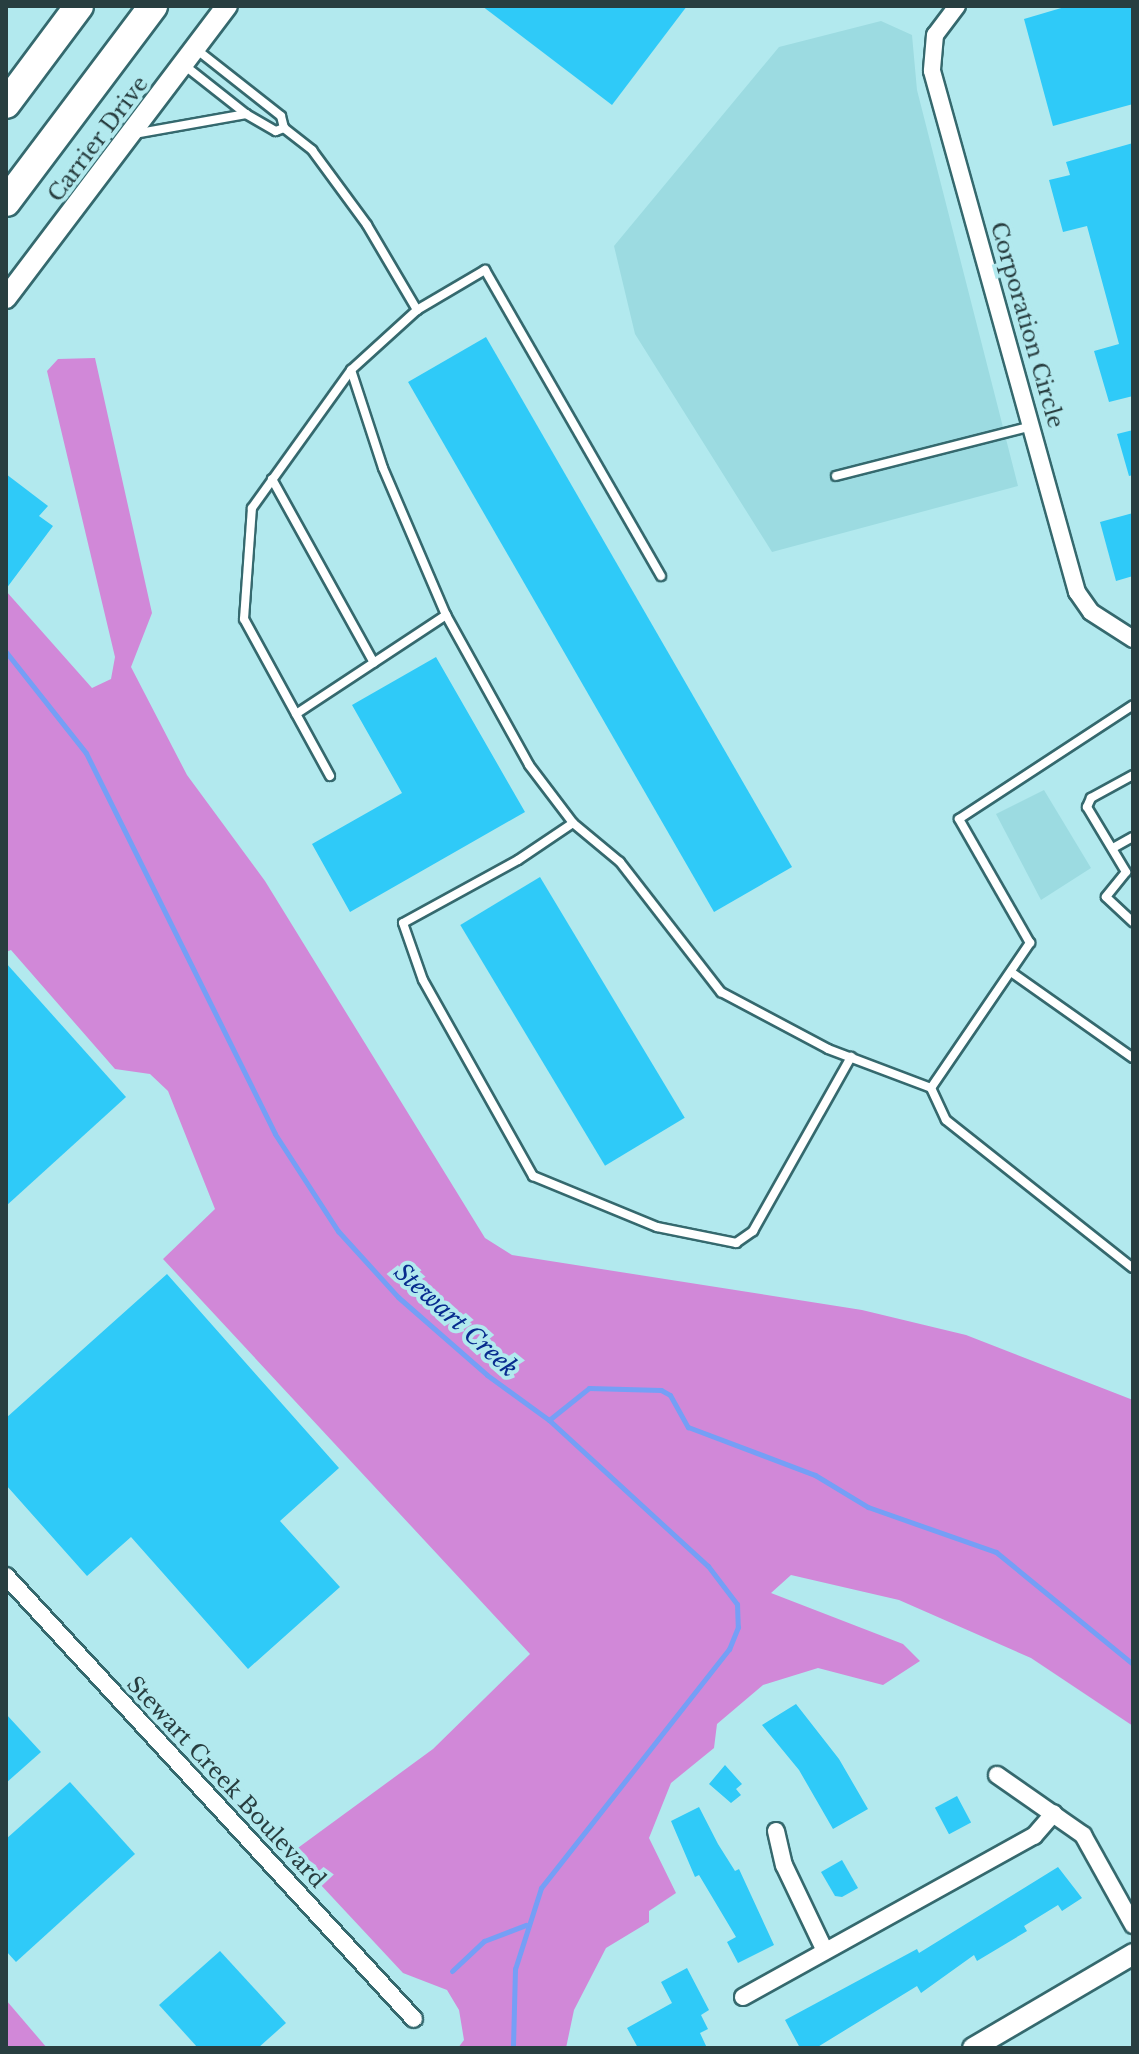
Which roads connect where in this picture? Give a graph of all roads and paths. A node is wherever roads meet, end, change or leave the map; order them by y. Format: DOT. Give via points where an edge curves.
graph roads {
  1 [pos="79,6"];
  2 [pos="153,6"];
  3 [pos="227,6"];
  4 [pos="957,6"];
  5 [pos="190,56"];
  6 [pos="6,104"];
  7 [pos="246,114"];
  8 [pos="284,128"];
  9 [pos="133,134"];
  10 [pos="6,202"];
  11 [pos="6,298"];
  12 [pos="417,310"];
  13 [pos="351,370"];
  14 [pos="1033,426"];
  15 [pos="836,476"];
  16 [pos="272,479"];
  17 [pos="661,576"];
  18 [pos="446,615"];
  19 [pos="1133,639"];
  20 [pos="374,663"];
  21 [pos="1133,705"];
  22 [pos="296,714"];
  23 [pos="1133,775"];
  24 [pos="330,776"];
  25 [pos="573,823"];
  26 [pos="1133,837"];
  27 [pos="1113,848"];
  28 [pos="1133,922"];
  29 [pos="1011,972"];
  30 [pos="851,1057"];
  31 [pos="1133,1058"];
  32 [pos="931,1088"];
  33 [pos="1133,1268"];
  34 [pos="6,1576"];
  35 [pos="997,1775"];
  36 [pos="1054,1813"];
  37 [pos="776,1831"];
  38 [pos="1133,1925"];
  39 [pos="825,1951"];
  40 [pos="1133,1954"];
  41 [pos="743,1997"];
  42 [pos="414,2019"];
  43 [pos="973,2048"];
  1 -- 6 [label="highway"];
  2 -- 10 [label="highway"];
  3 -- 5 [label="street, Carrier Drive"];
  4 -- 14 [label="street, Corporation Circle" via="935,35 932,71"];
  5 -- 7 [label="lane"];
  5 -- 8 [label="lane" via="281,116"];
  5 -- 9 [label="street, Carrier Drive"];
  7 -- 8 [label="lane" via="276,131"];
  7 -- 9 [label="lane"];
  8 -- 12 [label="lane" via="312,150"];
  9 -- 11 [label="street, Carrier Drive"];
  12 -- 13 [label="lane"];
  12 -- 17 [label="lane" via="485,270"];
  13 -- 16 [label="lane"];
  13 -- 18 [label="lane" via="383,468"];
  14 -- 15 [label="lane"];
  14 -- 19 [label="street, Corporation Circle" via="1077,592 1091,612"];
  16 -- 20 [label="lane"];
  16 -- 22 [label="lane" via="252,508 244,619"];
  18 -- 20 [label="lane"];
  18 -- 25 [label="lane" via="529,765"];
  20 -- 22 [label="lane"];
  21 -- 29 [label="lane" via="959,819 1030,943"];
  22 -- 24 [label="lane"];
  23 -- 27 [label="lane" via="1091,798 1087,807"];
  25 -- 30 [label="lane" via="620,862 721,992"];
  25 -- 30 [label="lane" via="518,860 403,923 423,980 533,1176 657,1227 736,1243 753,1231"];
  26 -- 27 [label="lane"];
  27 -- 28 [label="lane" via="1126,872 1106,897"];
  29 -- 31 [label="lane"];
  29 -- 32 [label="lane"];
  30 -- 32 [label="lane"];
  32 -- 33 [label="lane" via="946,1120"];
  34 -- 42 [label="street, Stewart Creek Boulevard"];
  35 -- 36 [label="street"];
  36 -- 38 [label="street" via="1083,1835"];
  36 -- 39 [label="street" via="1034,1836"];
  37 -- 39 [label="street" via="784,1865"];
  39 -- 41 [label="street"];
  40 -- 43 [label="street"];
}
